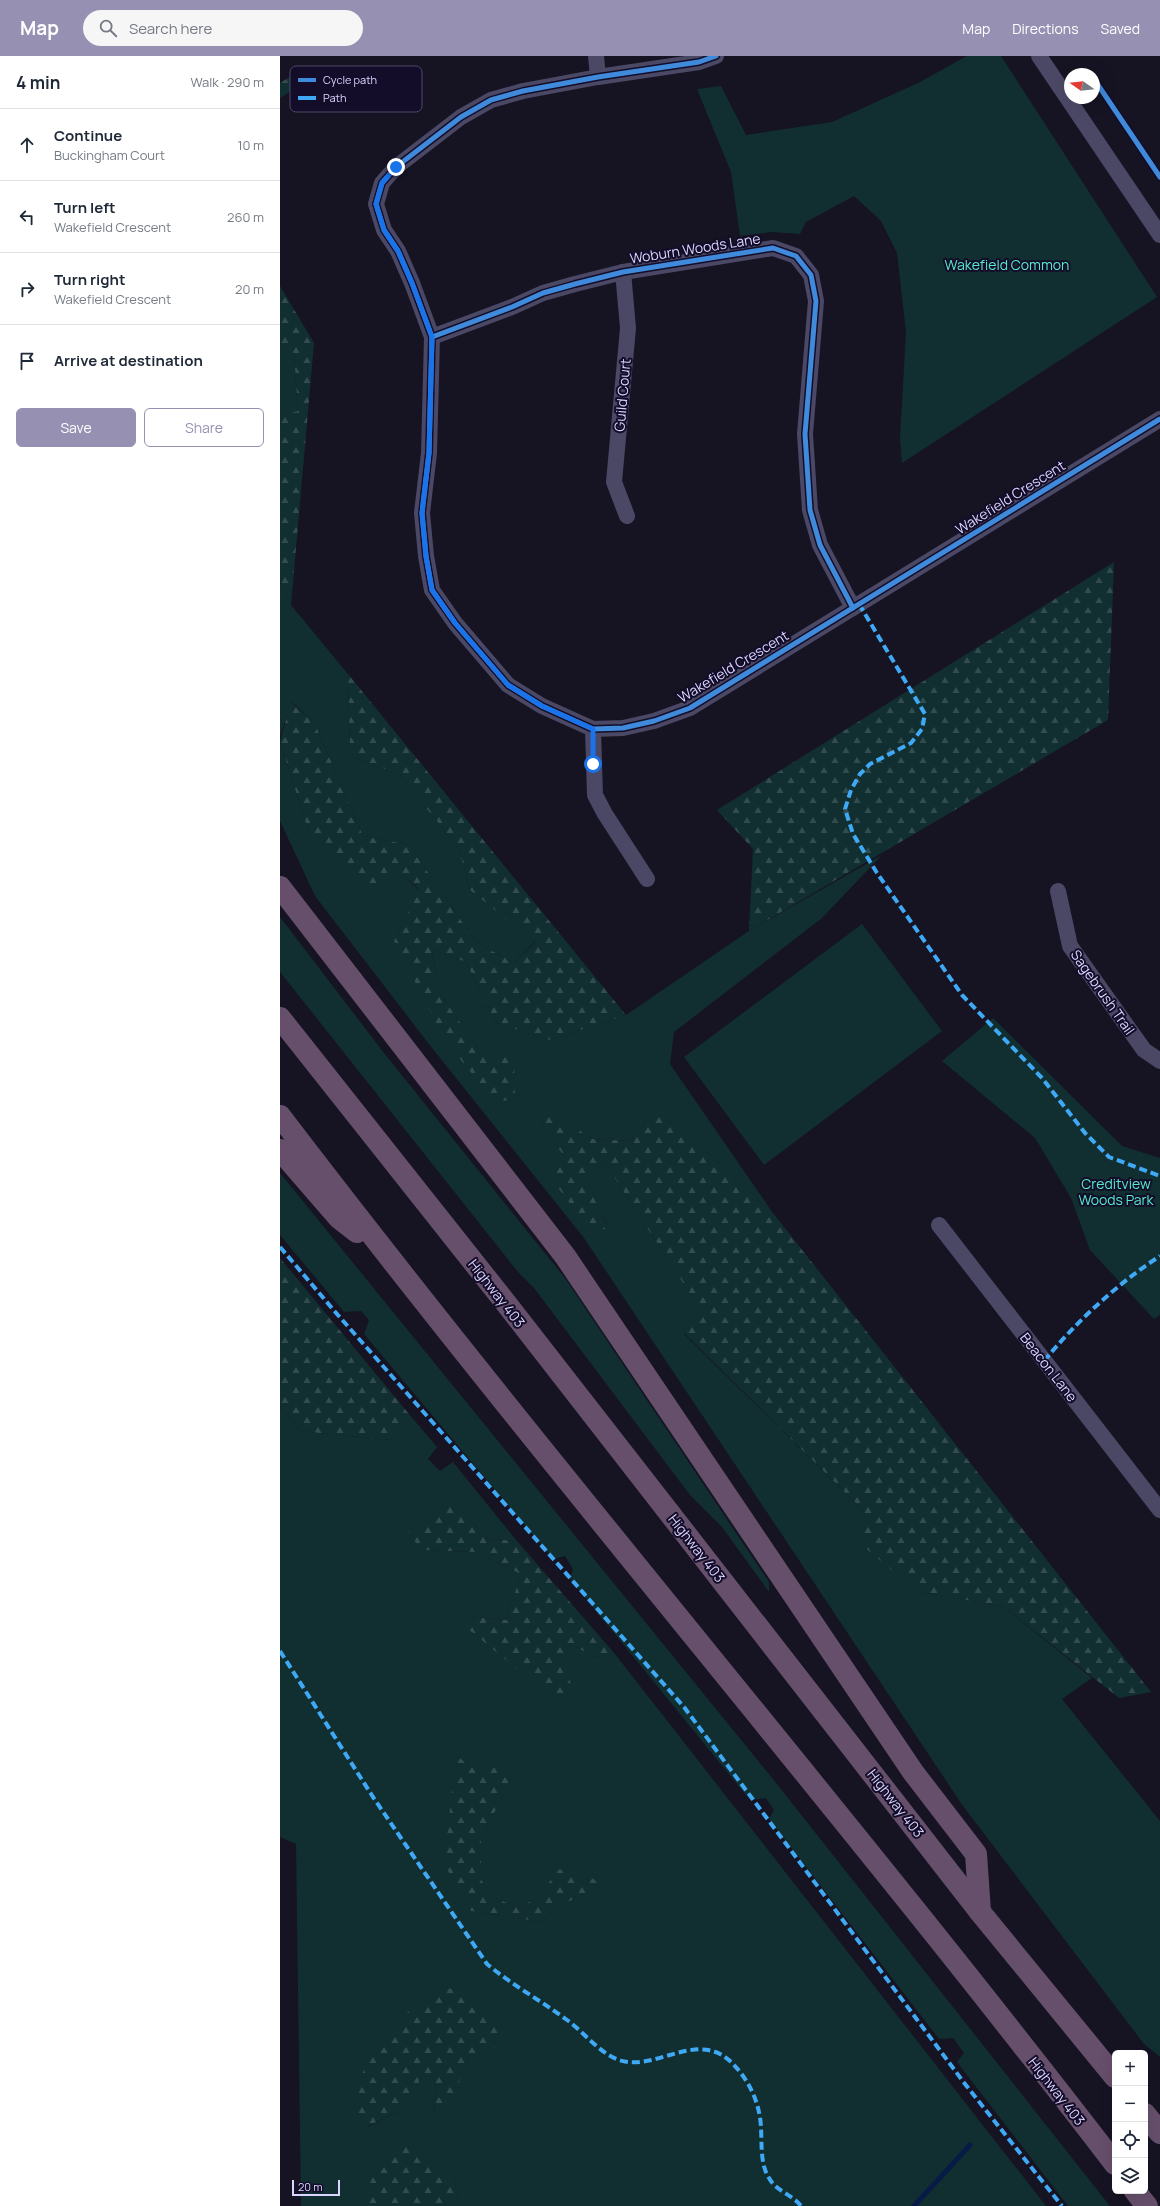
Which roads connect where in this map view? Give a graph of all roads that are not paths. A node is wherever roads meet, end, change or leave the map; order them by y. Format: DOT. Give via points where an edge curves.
graph roads {
  1 [pos="596,56"];
  2 [pos="716,56"];
  3 [pos="1039,56"];
  4 [pos="598,77"];
  5 [pos="1160,235"];
  6 [pos="623,272"];
  7 [pos="432,337"];
  8 [pos="1160,419"];
  9 [pos="627,516"];
  10 [pos="853,608"];
  11 [pos="593,729"];
  12 [pos="280,868"];
  13 [pos="647,879"];
  14 [pos="280,887"];
  15 [pos="1058,890"];
  16 [pos="294,904"];
  17 [pos="280,1018"];
  18 [pos="1160,1061"];
  19 [pos="280,1116"];
  20 [pos="280,1150"];
  21 [pos="939,1225"];
  22 [pos="388,1258"];
  23 [pos="1158,1501"];
  24 [pos="980,1912"];
  25 [pos="1112,2073"];
  26 [pos="1148,2118"];
  27 [pos="1160,2133"];
  28 [pos="1112,2160"];
  29 [pos="1137,2194"];
  30 [pos="1147,2206"];
  1 -- 4 [label="street"];
  2 -- 4 [label="street, Wakefield Crescent" via="699,62"];
  3 -- 5 [label="street"];
  4 -- 7 [label="street, Wakefield Crescent" via="523,91 491,100 461,117 402,162 382,183 376,204 384,230 398,251"];
  6 -- 7 [label="street, Woburn Woods Lane" via="543,292"];
  6 -- 9 [label="street, Guild Court" via="628,328 614,482"];
  6 -- 10 [label="street, Woburn Woods Lane" via="773,248 796,256 811,275 816,301 805,434 810,510 820,545"];
  7 -- 11 [label="street, Wakefield Crescent" via="429,453 422,513 432,590 455,623 508,685 542,706"];
  8 -- 10 [label="street, Wakefield Crescent"];
  10 -- 11 [label="street, Wakefield Crescent" via="690,708 654,721 623,728"];
  11 -- 13 [label="street" via="595,795"];
  12 -- 16 [label="highway"];
  14 -- 16 [label="highway"];
  15 -- 18 [label="street, Sagebrush Trail" via="1070,946 1144,1050"];
  16 -- 24 [label="highway" via="565,1256 913,1772 976,1854"];
  17 -- 24 [label="highway, Highway 403" via="509,1307"];
  19 -- 22 [label="highway, Highway 403"];
  20 -- 22 [label="highway" via="339,1218"];
  21 -- 23 [label="street, Beacon Lane"];
  22 -- 28 [label="highway, Highway 403" via="782,1743"];
  24 -- 25 [label="highway, Highway 403"];
  26 -- 27 [label="highway"];
  29 -- 30 [label="highway"];
}
